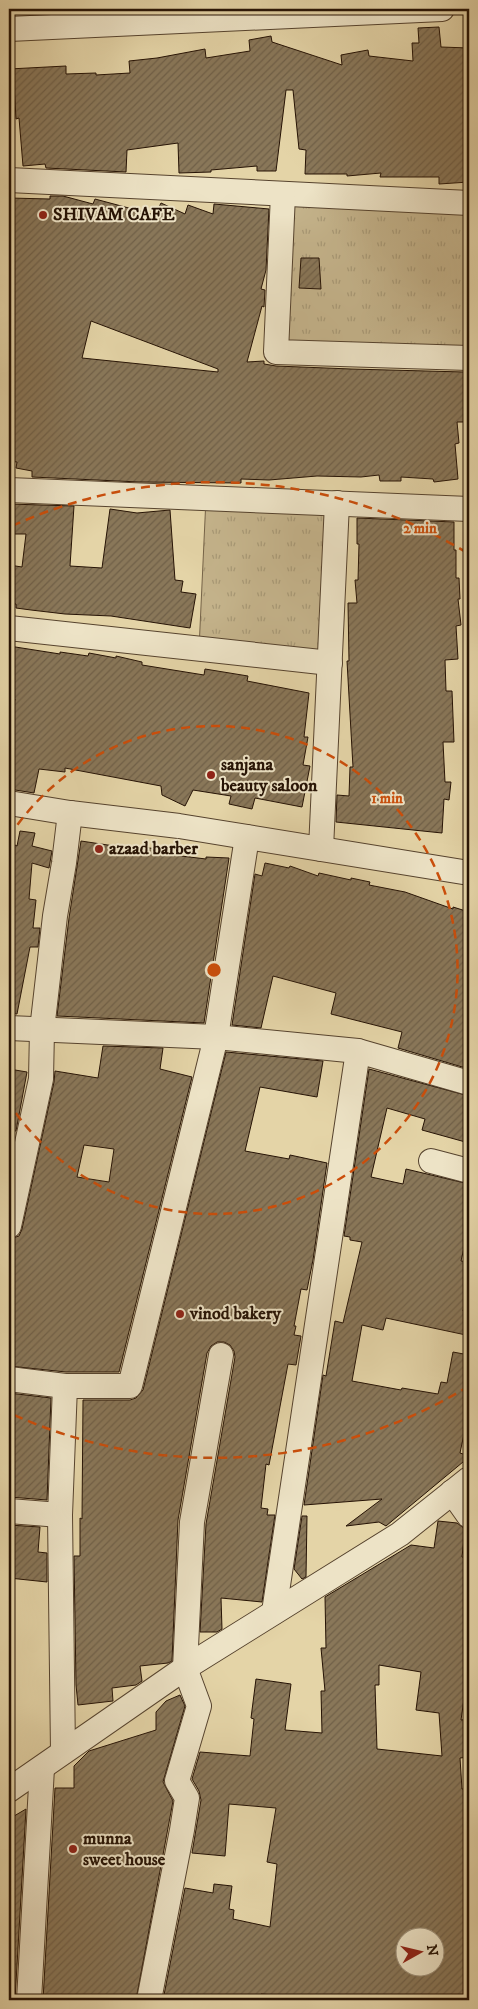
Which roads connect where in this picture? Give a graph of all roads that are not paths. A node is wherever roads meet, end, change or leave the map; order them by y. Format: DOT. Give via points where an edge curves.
graph roads {
  1 [pos="442,9"];
  2 [pos="9,29"];
  3 [pos="9,180"];
  4 [pos="283,194"];
  5 [pos="469,204"];
  6 [pos="469,358"];
  7 [pos="9,490"];
  8 [pos="337,503"];
  9 [pos="469,508"];
  10 [pos="9,628"];
  11 [pos="330,663"];
  12 [pos="9,803"];
  13 [pos="70,813"];
  14 [pos="247,837"];
  15 [pos="321,849"];
  16 [pos="469,873"];
  17 [pos="9,1028"];
  18 [pos="42,1030"];
  19 [pos="216,1038"];
  20 [pos="358,1051"];
  21 [pos="469,1083"];
  22 [pos="431,1161"];
  23 [pos="469,1171"];
  24 [pos="9,1226"];
  25 [pos="221,1355"];
  26 [pos="9,1379"];
  27 [pos="64,1386"];
  28 [pos="460,1486"];
  29 [pos="9,1512"];
  30 [pos="60,1515"];
  31 [pos="469,1516"];
  32 [pos="274,1612"];
  33 [pos="185,1668"];
  34 [pos="63,1752"];
  35 [pos="42,1768"];
  36 [pos="9,1790"];
  37 [pos="29,2000"];
  38 [pos="149,2000"];
  1 -- 2 [label="street"];
  3 -- 4 [label="street"];
  4 -- 5 [label="street"];
  4 -- 6 [label="street" via="276,352"];
  7 -- 8 [label="street"];
  8 -- 9 [label="street"];
  8 -- 11 [label="street"];
  10 -- 11 [label="street"];
  11 -- 15 [label="street"];
  12 -- 13 [label="street"];
  13 -- 14 [label="street"];
  13 -- 18 [label="street"];
  14 -- 15 [label="street"];
  14 -- 19 [label="street"];
  15 -- 16 [label="street"];
  17 -- 18 [label="street"];
  18 -- 19 [label="street"];
  18 -- 24 [label="street" via="41,1080"];
  19 -- 20 [label="street"];
  19 -- 27 [label="street" via="130,1386"];
  20 -- 21 [label="street"];
  20 -- 32 [label="street"];
  22 -- 23 [label="street"];
  25 -- 33 [label="street" via="192,1522"];
  26 -- 27 [label="street"];
  27 -- 30 [label="street"];
  28 -- 31 [label="street"];
  28 -- 32 [label="street" via="400,1534"];
  29 -- 30 [label="street"];
  30 -- 34 [label="street"];
  32 -- 33 [label="street"];
  33 -- 34 [label="street"];
  33 -- 38 [label="street" via="199,1706 177,1780 187,1798"];
  34 -- 35 [label="street"];
  35 -- 36 [label="street"];
  35 -- 37 [label="street"];
}
